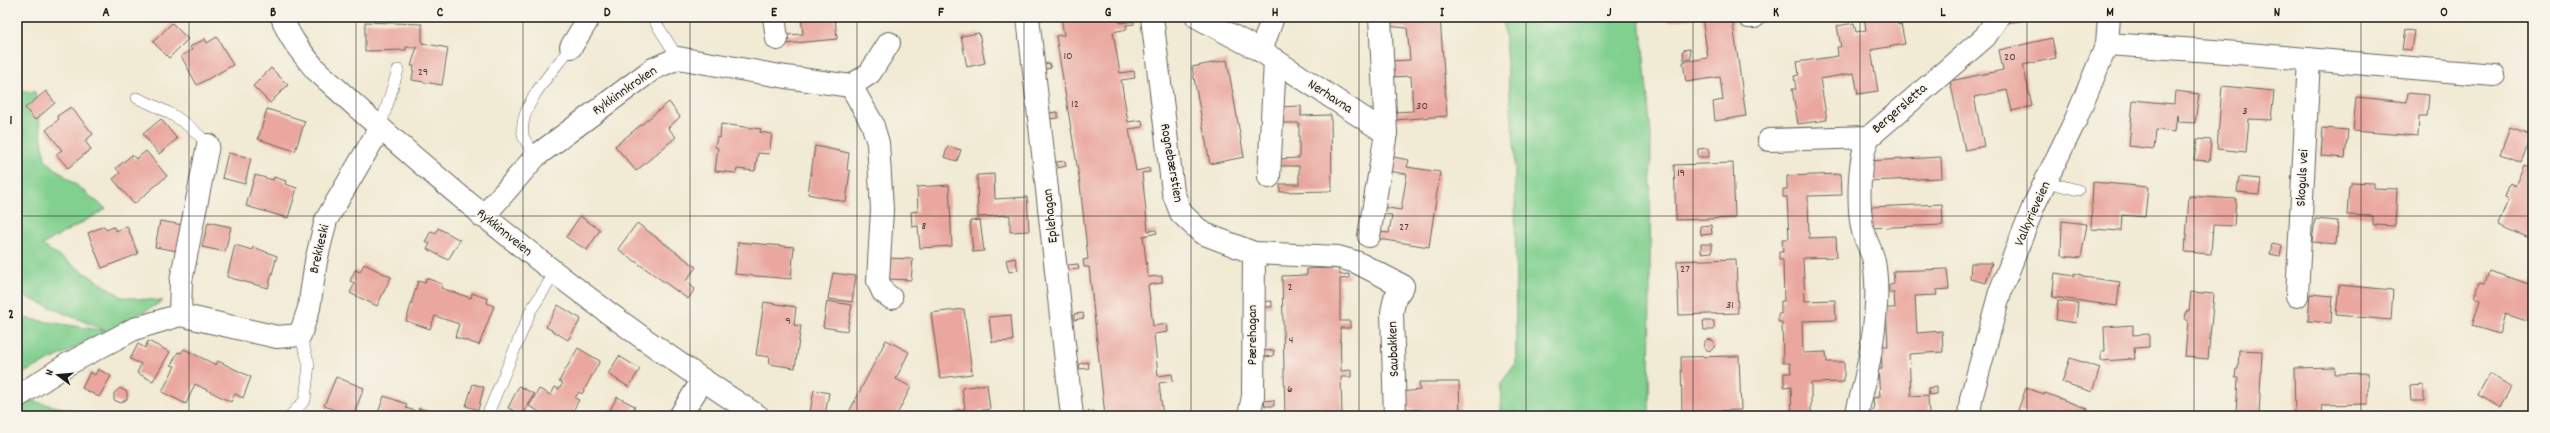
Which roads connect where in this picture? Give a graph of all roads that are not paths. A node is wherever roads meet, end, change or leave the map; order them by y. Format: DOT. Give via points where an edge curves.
graph roads {
  1 [pos="282,17"];
  2 [pos="587,17"];
  3 [pos="652,17"];
  4 [pos="774,17"];
  5 [pos="1028,17"];
  6 [pos="1152,17"];
  7 [pos="1197,17"];
  8 [pos="1274,17"];
  9 [pos="1380,17"];
  10 [pos="1749,17"];
  11 [pos="1754,17"];
  12 [pos="1998,17"];
  13 [pos="2109,17"];
  14 [pos="777,39"];
  15 [pos="889,43"];
  16 [pos="2107,44"];
  17 [pos="572,47"];
  18 [pos="1268,56"];
  19 [pos="678,58"];
  20 [pos="2309,59"];
  21 [pos="398,70"];
  22 [pos="2494,75"];
  23 [pos="851,86"];
  24 [pos="137,98"];
  25 [pos="380,128"];
  26 [pos="1386,133"];
  27 [pos="1868,137"];
  28 [pos="1769,140"];
  29 [pos="208,145"];
  30 [pos="536,156"];
  31 [pos="1270,177"];
  32 [pos="2047,182"];
  33 [pos="2078,190"];
  34 [pos="484,217"];
  35 [pos="1369,236"];
  36 [pos="1254,253"];
  37 [pos="555,273"];
  38 [pos="1403,286"];
  39 [pos="2297,296"];
  40 [pos="891,298"];
  41 [pos="180,315"];
  42 [pos="300,336"];
  43 [pos="702,380"];
  44 [pos="17,397"];
  45 [pos="290,416"];
  46 [pos="487,416"];
  47 [pos="680,416"];
  48 [pos="758,416"];
  49 [pos="1072,416"];
  50 [pos="1249,416"];
  51 [pos="1394,416"];
  52 [pos="1856,416"];
  53 [pos="1969,416"];
  1 -- 25 [label="street, Rykkinnveien" via="287,32 316,70"];
  2 -- 17 [label="street"];
  3 -- 19 [label="lane"];
  4 -- 14 [label="street"];
  5 -- 49 [label="street, Eplehagan"];
  6 -- 36 [label="street, Rognebærstien" via="1173,192 1181,213 1202,233"];
  7 -- 18 [label="street, Nerhavna"];
  8 -- 18 [label="street"];
  9 -- 26 [label="street"];
  10 -- 11 [label="street"];
  12 -- 27 [label="street, Bergersletta" via="1986,37"];
  13 -- 16 [label="street, Valkyrieveien"];
  15 -- 23 [label="street" via="870,73"];
  16 -- 20 [label="street"];
  16 -- 32 [label="street, Valkyrieveien"];
  17 -- 30 [label="lane" via="529,103 524,117 523,136"];
  18 -- 26 [label="street, Nerhavna"];
  18 -- 31 [label="street"];
  19 -- 23 [label="street" via="786,78"];
  19 -- 30 [label="street, Rykkinnkroken" via="653,70"];
  20 -- 22 [label="street"];
  20 -- 39 [label="street, Skoguls vei"];
  21 -- 25 [label="lane"];
  23 -- 40 [label="street" via="872,123 878,143 882,209 878,281 883,292"];
  24 -- 29 [label="lane" via="159,107 192,127"];
  25 -- 34 [label="street, Rykkinnveien"];
  25 -- 42 [label="street, Brekkeski" via="326,220 316,261 309,308"];
  26 -- 35 [label="street"];
  27 -- 28 [label="street"];
  27 -- 52 [label="street, Bergersletta" via="1864,146 1860,194 1862,228 1874,261 1875,310 1864,387"];
  29 -- 41 [label="street" via="181,281"];
  30 -- 34 [label="street, Rykkinnkroken"];
  32 -- 33 [label="lane"];
  32 -- 53 [label="street, Valkyrieveien" via="2034,205 2000,292 1971,399"];
  34 -- 37 [label="street, Rykkinnveien"];
  36 -- 38 [label="street, Rognebærstien" via="1338,257 1356,262"];
  36 -- 50 [label="street, Pærehagan" via="1253,396"];
  37 -- 43 [label="street, Rykkinnveien"];
  37 -- 46 [label="lane" via="528,316"];
  38 -- 51 [label="street, Saubakken" via="1395,298 1392,312"];
  41 -- 42 [label="street" via="277,337"];
  41 -- 44 [label="street" via="134,329 68,364"];
  42 -- 45 [label="lane" via="308,364 305,400"];
  43 -- 47 [label="street"];
  43 -- 48 [label="street, Rykkinnveien"];
}
